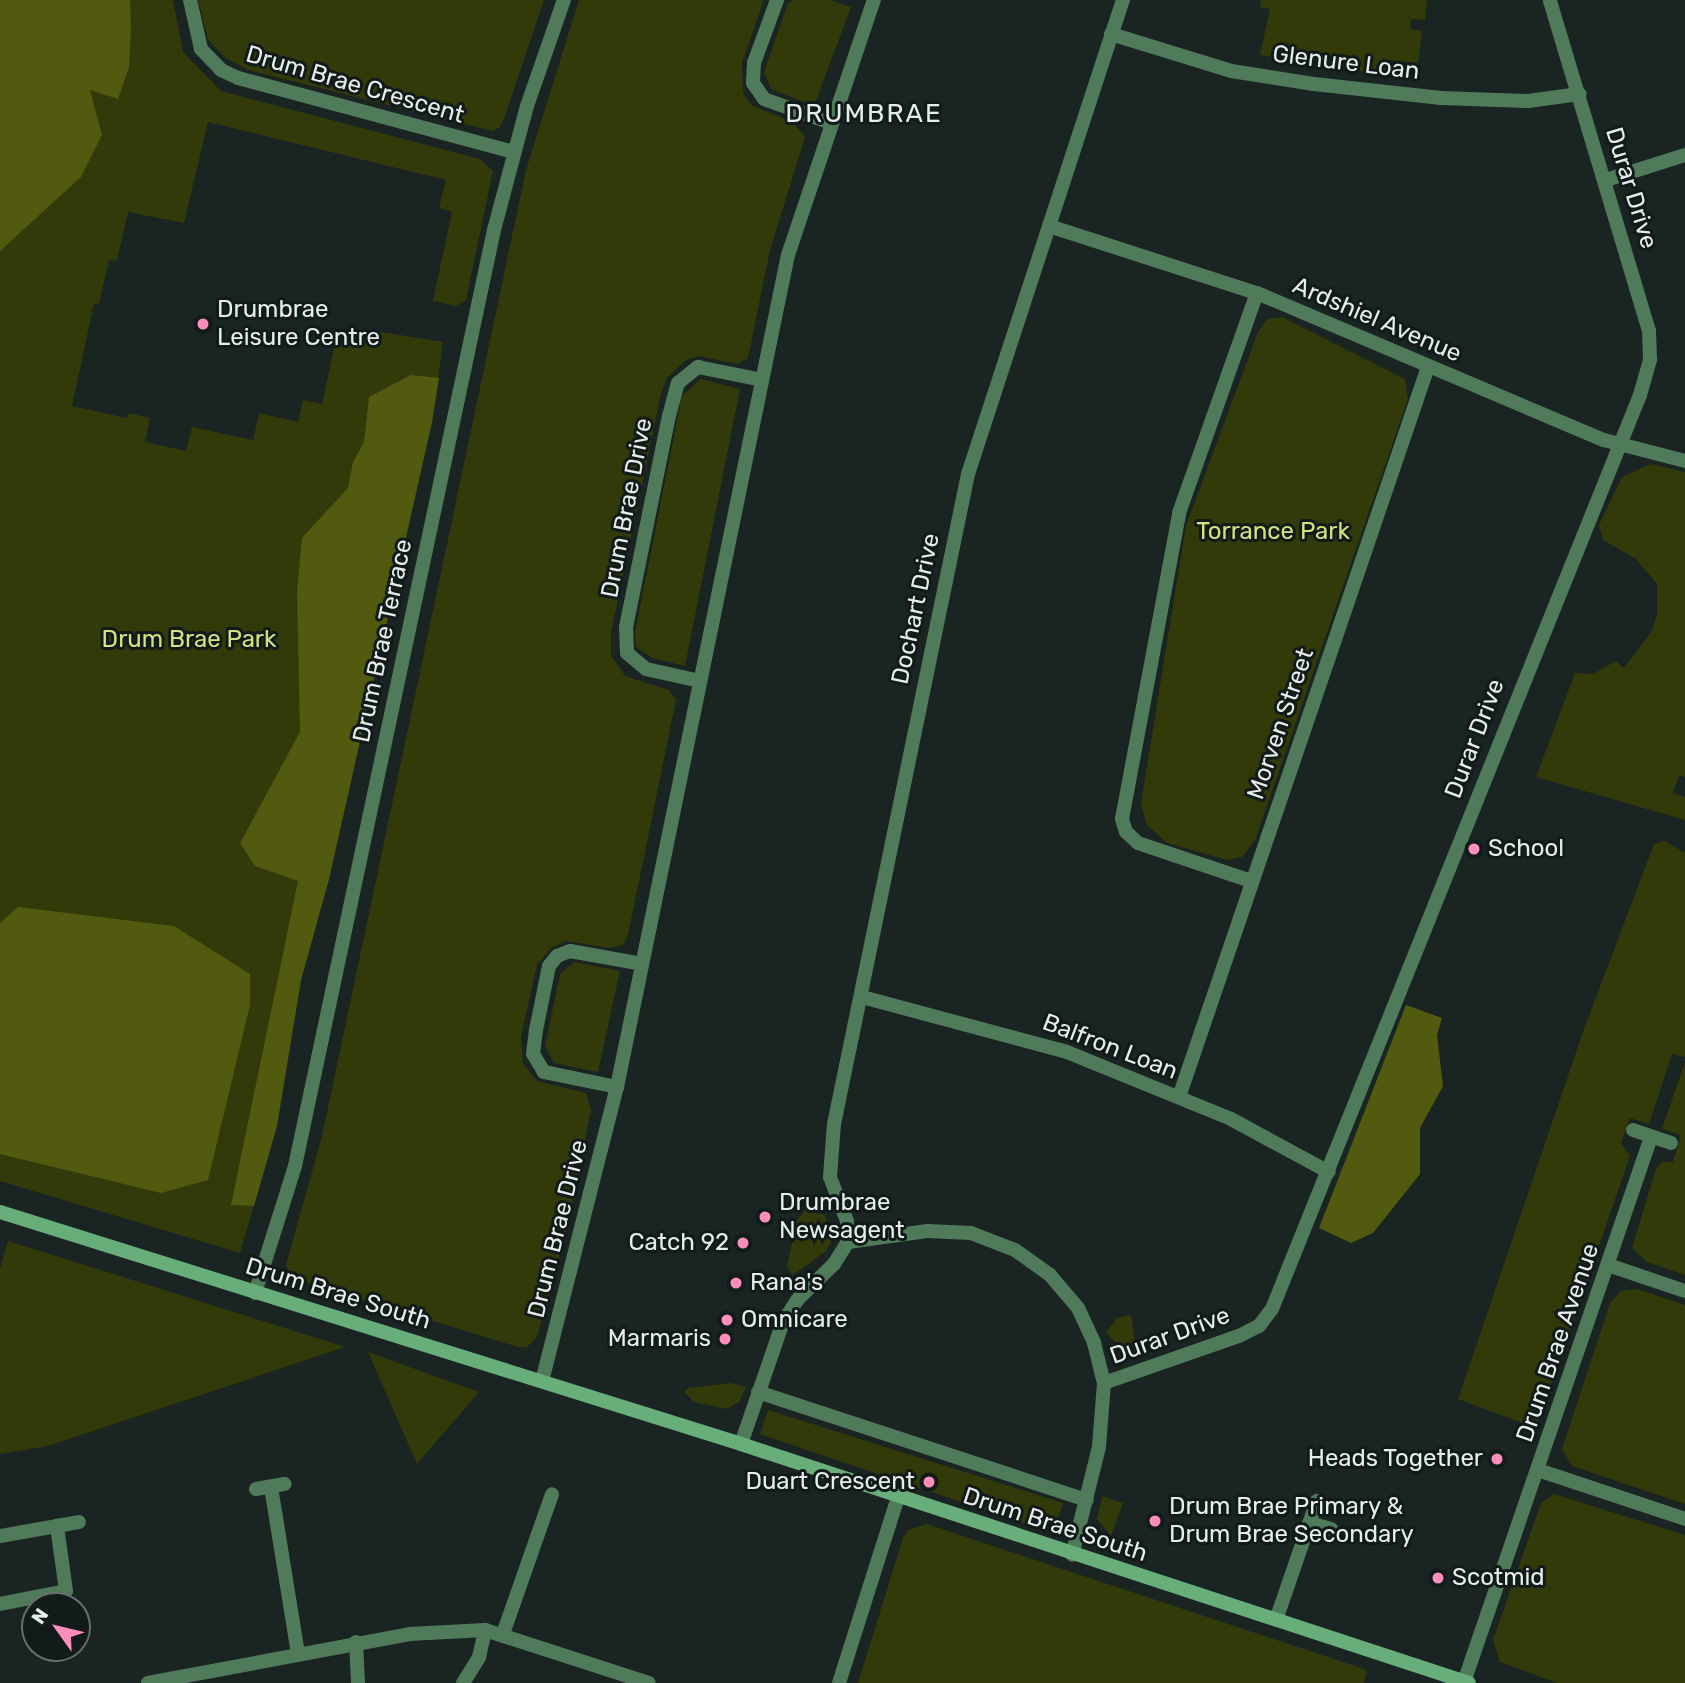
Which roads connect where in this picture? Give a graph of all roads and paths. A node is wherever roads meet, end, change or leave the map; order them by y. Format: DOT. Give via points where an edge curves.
graph roads {
  1 [pos="190,0"];
  2 [pos="564,0"];
  3 [pos="777,0"];
  4 [pos="1122,0"];
  5 [pos="1550,0"];
  6 [pos="869,1"];
  7 [pos="1111,34"];
  8 [pos="1580,94"];
  9 [pos="831,124"];
  10 [pos="514,152"];
  11 [pos="1685,155"];
  12 [pos="1606,180"];
  13 [pos="1049,226"];
  14 [pos="1257,293"];
  15 [pos="1429,368"];
  16 [pos="762,380"];
  17 [pos="1619,444"];
  18 [pos="1685,461"];
  19 [pos="700,681"];
  20 [pos="1251,881"];
  21 [pos="642,964"];
  22 [pos="862,997"];
  23 [pos="617,1087"];
  24 [pos="1179,1097"];
  25 [pos="1633,1130"];
  26 [pos="1651,1137"];
  27 [pos="1671,1143"];
  28 [pos="1329,1172"];
  29 [pos="0,1212"];
  30 [pos="848,1242"];
  31 [pos="1608,1265"];
  32 [pos="1685,1291"];
  33 [pos="255,1293"];
  34 [pos="542,1381"];
  35 [pos="1104,1383"];
  36 [pos="758,1392"];
  37 [pos="741,1444"];
  38 [pos="1538,1470"];
  39 [pos="271,1486"];
  40 [pos="552,1494"];
  41 [pos="898,1497"];
  42 [pos="1087,1500"];
  43 [pos="1317,1501"];
  44 [pos="1685,1519"];
  45 [pos="79,1522"];
  46 [pos="1309,1522"];
  47 [pos="57,1526"];
  48 [pos="1331,1529"];
  49 [pos="0,1536"];
  50 [pos="1072,1555"];
  51 [pos="0,1604"];
  52 [pos="1276,1620"];
  53 [pos="485,1630"];
  54 [pos="503,1633"];
  55 [pos="356,1642"];
  56 [pos="298,1653"];
  57 [pos="1466,1682"];
  58 [pos="148,1683"];
  59 [pos="358,1683"];
  60 [pos="463,1683"];
  61 [pos="649,1683"];
  62 [pos="839,1683"];
  1 -- 10 [label="street, Drum Brae Crescent" via="201,49 221,70 238,78"];
  2 -- 10 [label="street, Drum Brae Terrace"];
  3 -- 9 [label="street" via="754,62 752,83 764,99"];
  4 -- 7 [label="street, Dochart Drive"];
  5 -- 8 [label="street, Durar Drive"];
  6 -- 9 [label="street, Drum Brae Drive"];
  7 -- 8 [label="street, Glenure Loan" via="1231,71 1314,85 1454,99 1528,101"];
  7 -- 13 [label="street, Dochart Drive"];
  8 -- 12 [label="street, Durar Drive"];
  9 -- 16 [label="street, Drum Brae Drive" via="789,255"];
  10 -- 33 [label="street, Drum Brae Terrace" via="295,1166"];
  11 -- 12 [label="street"];
  12 -- 17 [label="street, Durar Drive" via="1649,331 1650,359"];
  13 -- 14 [label="street, Ardshiel Avenue"];
  13 -- 22 [label="street, Dochart Drive" via="968,474"];
  14 -- 15 [label="street, Ardshiel Avenue"];
  14 -- 20 [label="street" via="1179,513 1122,819 1126,832 1138,843"];
  15 -- 17 [label="street, Ardshiel Avenue"];
  15 -- 20 [label="street, Morven Street"];
  16 -- 19 [label="street, Drum Brae Drive"];
  16 -- 19 [label="street, Drum Brae Drive" via="698,367 678,383 669,416 626,627 627,653 646,668"];
  17 -- 18 [label="street, Ardshiel Avenue"];
  17 -- 28 [label="street, Durar Drive"];
  19 -- 21 [label="street, Drum Brae Drive"];
  20 -- 24 [label="street, Morven Street"];
  21 -- 23 [label="street, Drum Brae Drive"];
  21 -- 23 [label="street" via="570,951 557,957 550,966 536,1030 533,1054 544,1072"];
  22 -- 24 [label="street, Balfron Loan" via="1067,1052"];
  22 -- 30 [label="street, Dochart Drive" via="832,1140 830,1177"];
  23 -- 34 [label="street, Drum Brae Drive"];
  24 -- 28 [label="street, Balfron Loan" via="1231,1119"];
  25 -- 26 [label="street"];
  26 -- 27 [label="street"];
  26 -- 31 [label="street, Drum Brae Avenue"];
  28 -- 35 [label="street, Durar Drive" via="1272,1309 1259,1326"];
  29 -- 33 [label="main road, Drum Brae South"];
  30 -- 35 [label="street" via="927,1231 971,1233 1015,1250 1050,1275 1078,1308 1094,1343"];
  30 -- 36 [label="street" via="783,1322"];
  31 -- 32 [label="street"];
  31 -- 38 [label="street, Drum Brae Avenue"];
  33 -- 34 [label="main road, Drum Brae South"];
  34 -- 37 [label="main road, Drum Brae South"];
  35 -- 42 [label="street" via="1099,1447"];
  36 -- 37 [label="street"];
  36 -- 42 [label="street, Drum Brae South"];
  37 -- 41 [label="main road, Drum Brae South"];
  38 -- 44 [label="street"];
  38 -- 57 [label="street, Drum Brae Avenue"];
  39 -- 56 [label="street"];
  40 -- 54 [label="street"];
  41 -- 50 [label="main road, Drum Brae South"];
  41 -- 62 [label="street"];
  42 -- 50 [label="street"];
  43 -- 46 [label="street"];
  45 -- 47 [label="street"];
  46 -- 48 [label="street"];
  46 -- 52 [label="street"];
  47 -- 49 [label="street"];
  47 -- 51 [label="street" via="66,1591"];
  50 -- 52 [label="main road, Drum Brae South"];
  52 -- 57 [label="main road, Drum Brae South"];
  53 -- 54 [label="street"];
  53 -- 55 [label="street"];
  53 -- 60 [label="street" via="479,1657"];
  54 -- 61 [label="street"];
  55 -- 56 [label="street"];
  55 -- 59 [label="street"];
  56 -- 58 [label="street"];
}
